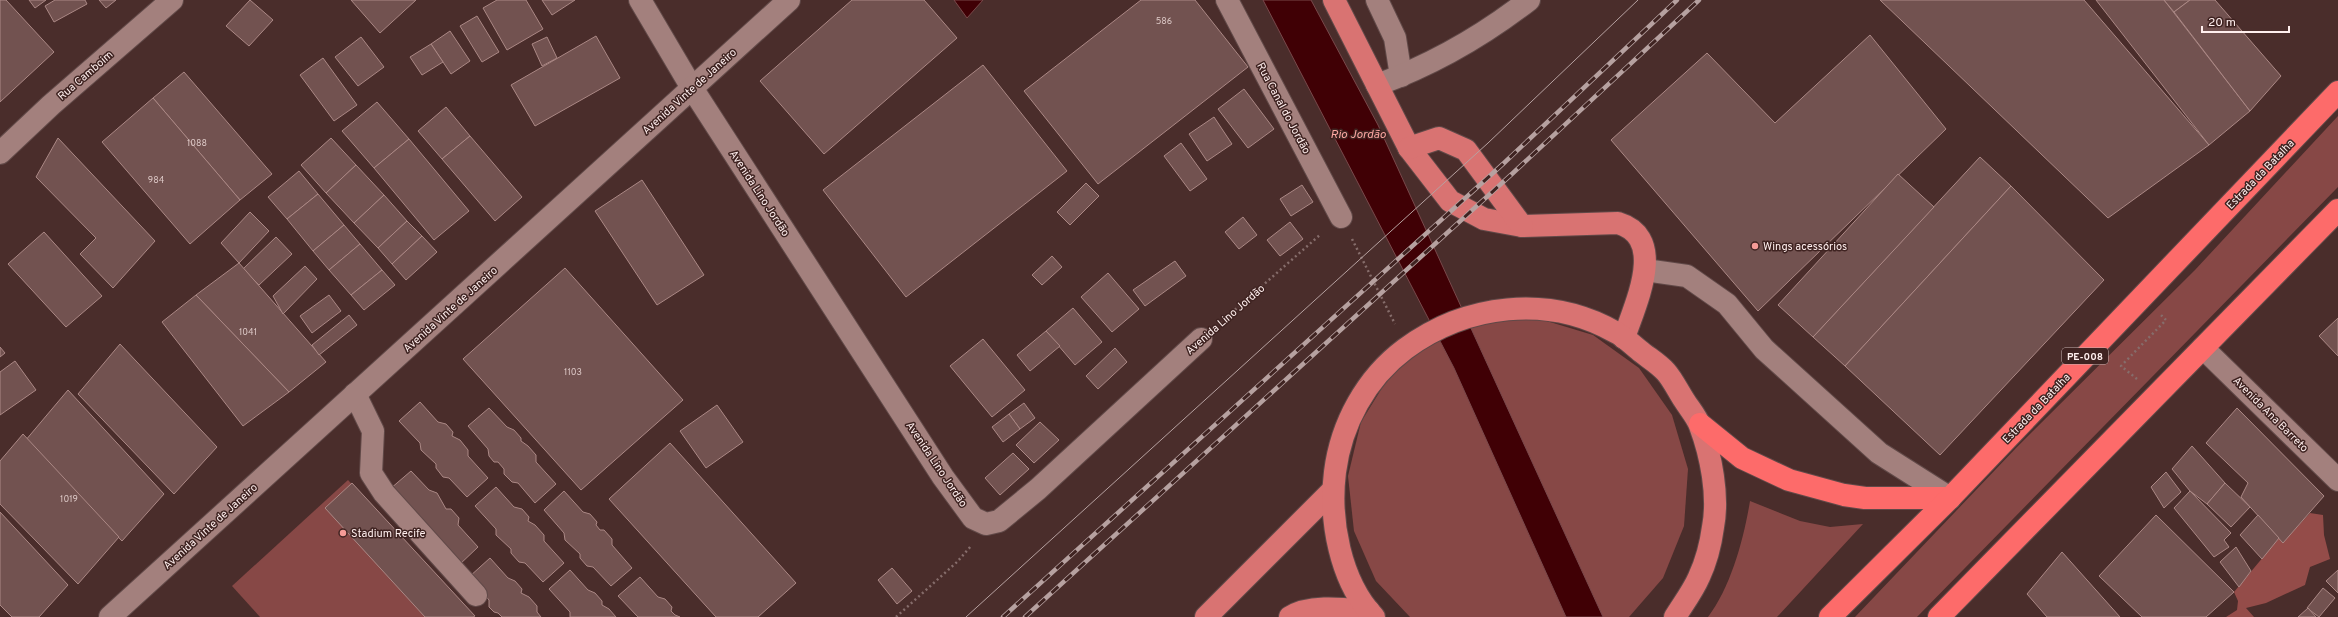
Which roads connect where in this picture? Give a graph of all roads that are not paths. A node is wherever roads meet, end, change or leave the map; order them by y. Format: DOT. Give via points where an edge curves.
graph roads {
  1 [pos="172,0"];
  2 [pos="640,0"];
  3 [pos="789,0"];
  4 [pos="1227,0"];
  5 [pos="1334,0"];
  6 [pos="1377,0"];
  7 [pos="1530,0"];
  8 [pos="1401,76"];
  9 [pos="1377,85"];
  10 [pos="692,88"];
  11 [pos="2338,92"];
  12 [pos="1408,148"];
  13 [pos="0,153"];
  14 [pos="2338,210"];
  15 [pos="1341,217"];
  16 [pos="1522,226"];
  17 [pos="1645,270"];
  18 [pos="1624,338"];
  19 [pos="1201,339"];
  20 [pos="2203,348"];
  21 [pos="355,394"];
  22 [pos="1700,424"];
  23 [pos="2338,480"];
  24 [pos="1332,491"];
  25 [pos="1950,498"];
  26 [pos="476,595"];
  27 [pos="1371,614"];
  28 [pos="110,617"];
  29 [pos="1206,617"];
  30 [pos="1290,617"];
  31 [pos="1675,617"];
  32 [pos="1830,617"];
  33 [pos="1939,617"];
  1 -- 13 [label="street, Rua Camboim" via="51,104"];
  2 -- 10 [label="street, Avenida Lino Jordão"];
  3 -- 10 [label="street, Avenida Vinte de Janeiro"];
  4 -- 15 [label="street, Rua Canal do Jordão"];
  5 -- 9 [label="main road"];
  6 -- 8 [label="street" via="1395,38"];
  7 -- 8 [label="street" via="1495,26"];
  8 -- 9 [label="street"];
  9 -- 12 [label="main road"];
  10 -- 19 [label="street, Avenida Lino Jordão" via="943,477 973,518 986,524 999,521 1038,489"];
  10 -- 21 [label="street, Avenida Vinte de Janeiro"];
  11 -- 25 [label="highway, Estrada da Batalha / PE-008"];
  12 -- 16 [label="main road" via="1450,201 1484,219"];
  12 -- 16 [label="main road" via="1439,138 1466,150"];
  14 -- 20 [label="highway"];
  16 -- 17 [label="main road" via="1618,223 1628,226 1643,245"];
  17 -- 18 [label="main road"];
  17 -- 25 [label="street" via="1687,276 1727,304 1764,350 1879,454"];
  18 -- 22 [label="main road" via="1665,371"];
  18 -- 24 [label="main road" via="1584,318 1549,310 1514,308 1479,313 1450,322 1416,341 1394,358 1368,386 1349,418 1337,454"];
  20 -- 23 [label="street, Avenida Ana Barreto"];
  20 -- 33 [label="highway"];
  21 -- 26 [label="street" via="373,431 372,473 384,493"];
  21 -- 28 [label="street, Avenida Vinte de Janeiro"];
  22 -- 25 [label="highway" via="1742,458 1789,480 1865,498"];
  22 -- 31 [label="main road" via="1714,474 1714,526 1700,576"];
  24 -- 27 [label="main road" via="1335,534 1348,574"];
  24 -- 29 [label="main road"];
  25 -- 32 [label="highway, Estrada da Batalha / PE-008"];
  27 -- 30 [label="main road" via="1330,608"];
}
